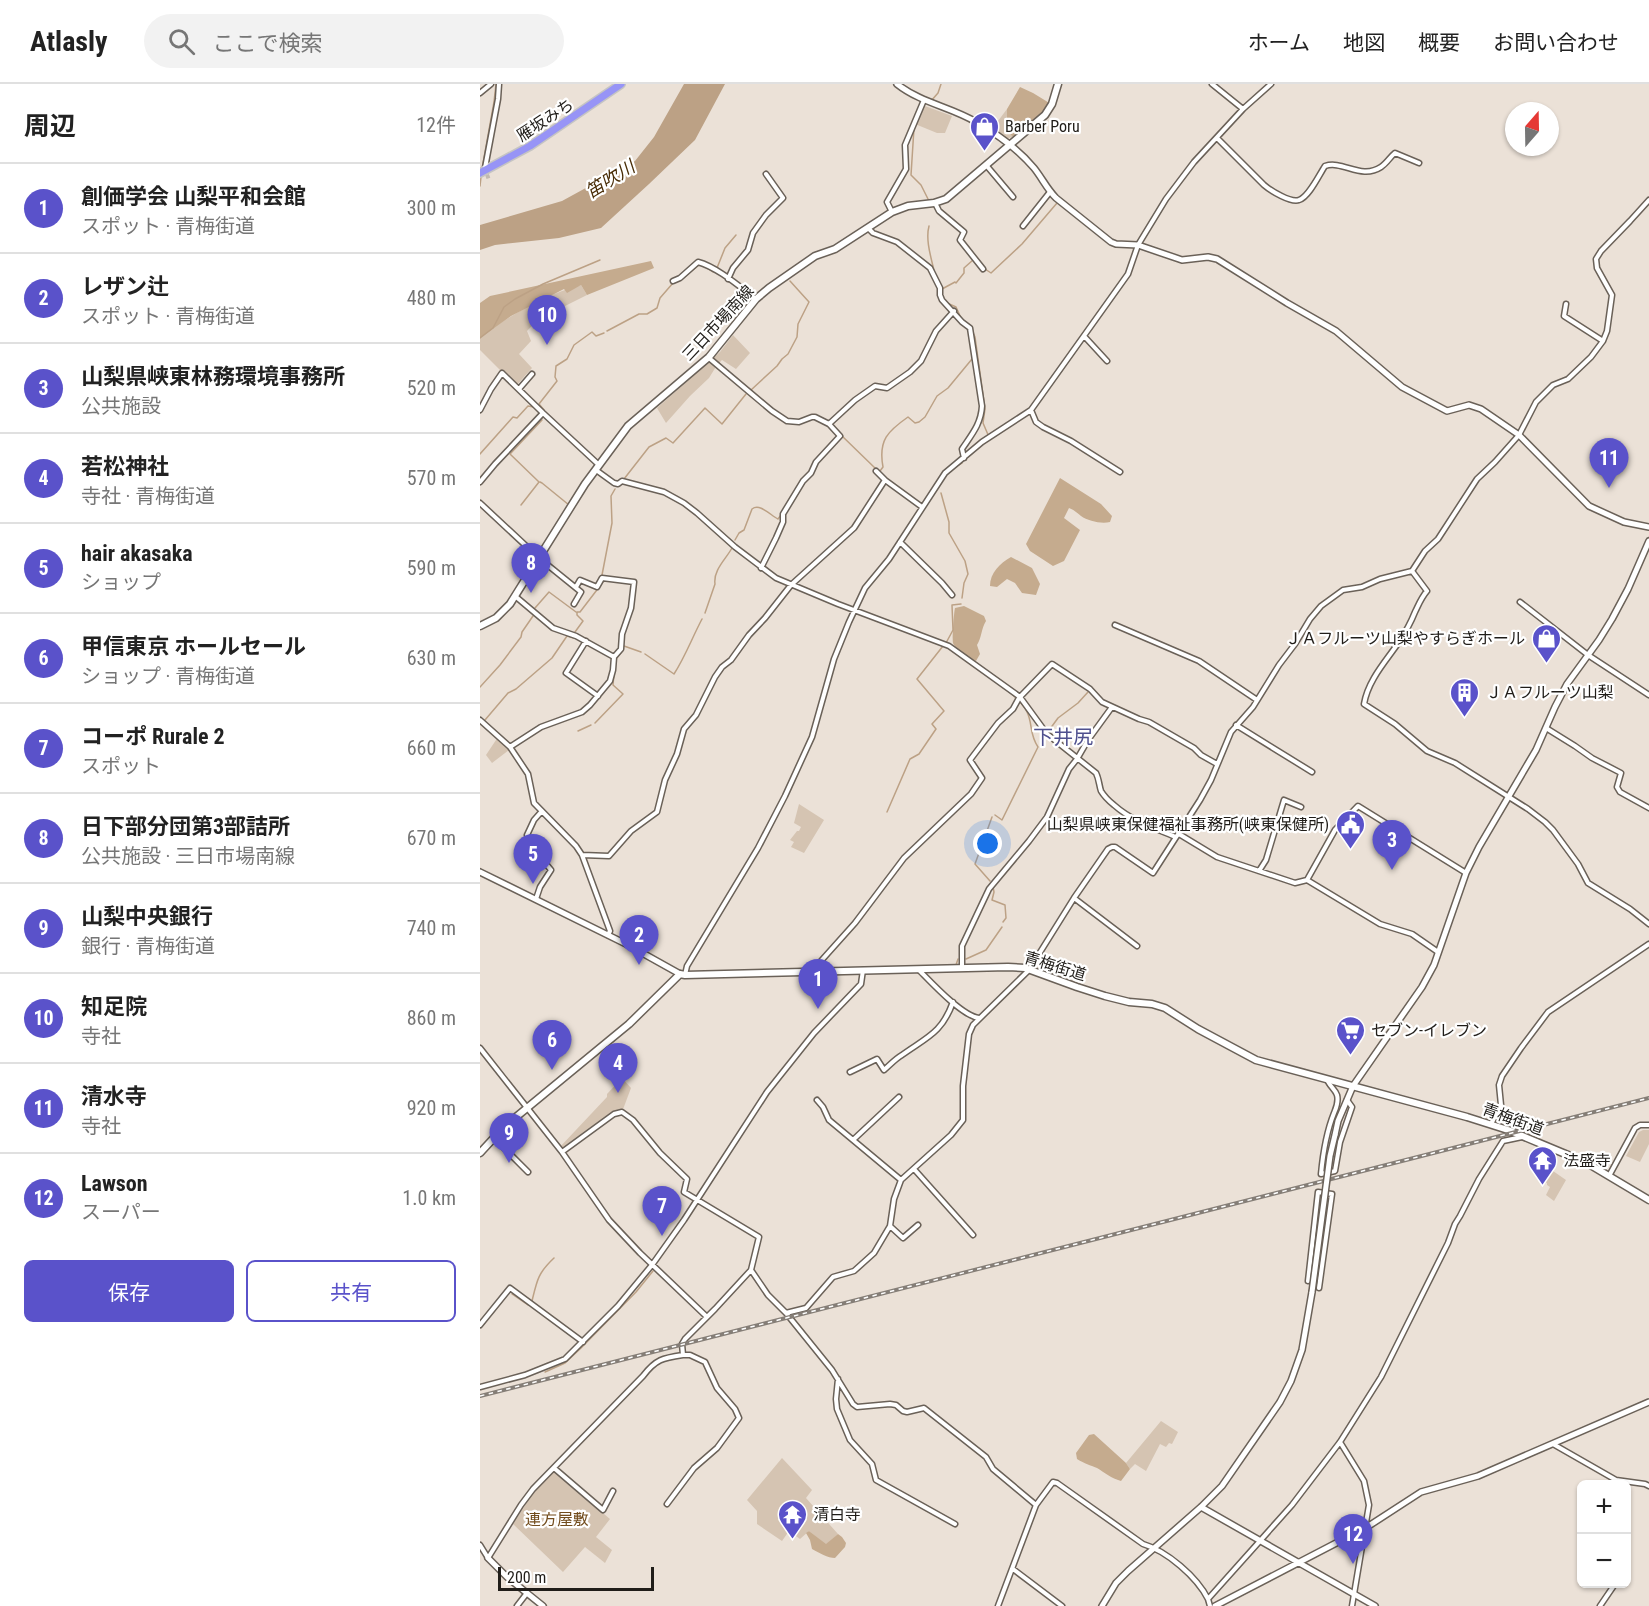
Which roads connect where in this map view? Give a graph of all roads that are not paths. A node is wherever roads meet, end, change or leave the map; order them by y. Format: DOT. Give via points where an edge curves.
graph roads {
  1 [pos="499,84"];
  2 [pos="621,84"];
  3 [pos="897,84"];
  4 [pos="1058,84"];
  5 [pos="1212,84"];
  6 [pos="1271,84"];
  7 [pos="489,85"];
  8 [pos="480,93"];
  9 [pos="924,100"];
  10 [pos="1243,109"];
  11 [pos="1217,138"];
  12 [pos="1008,145"];
  13 [pos="1419,163"];
  14 [pos="986,164"];
  15 [pos="482,171"];
  16 [pos="766,174"];
  17 [pos="1050,192"];
  18 [pos="1013,197"];
  19 [pos="1649,200"];
  20 [pos="934,202"];
  21 [pos="892,212"];
  22 [pos="1023,226"];
  23 [pos="868,228"];
  24 [pos="1138,245"];
  25 [pos="983,269"];
  26 [pos="728,279"];
  27 [pos="673,281"];
  28 [pos="756,299"];
  29 [pos="1566,304"];
  30 [pos="954,311"];
  31 [pos="1084,336"];
  32 [pos="1604,341"];
  33 [pos="709,357"];
  34 [pos="1107,361"];
  35 [pos="532,374"];
  36 [pos="519,389"];
  37 [pos="480,410"];
  38 [pos="1031,410"];
  39 [pos="543,413"];
  40 [pos="829,424"];
  41 [pos="1519,435"];
  42 [pos="964,458"];
  43 [pos="598,468"];
  44 [pos="876,471"];
  45 [pos="1120,472"];
  46 [pos="885,480"];
  47 [pos="480,482"];
  48 [pos="480,503"];
  49 [pos="921,507"];
  50 [pos="1649,527"];
  51 [pos="1649,541"];
  52 [pos="900,542"];
  53 [pos="539,558"];
  54 [pos="761,568"];
  55 [pos="1412,571"];
  56 [pos="791,585"];
  57 [pos="576,587"];
  58 [pos="952,595"];
  59 [pos="515,596"];
  60 [pos="1520,602"];
  61 [pos="574,604"];
  62 [pos="855,610"];
  63 [pos="1115,625"];
  64 [pos="480,626"];
  65 [pos="586,641"];
  66 [pos="1588,655"];
  67 [pos="614,657"];
  68 [pos="1649,695"];
  69 [pos="598,696"];
  70 [pos="1020,698"];
  71 [pos="1257,700"];
  72 [pos="1112,707"];
  73 [pos="480,720"];
  74 [pos="1236,725"];
  75 [pos="1546,728"];
  76 [pos="510,747"];
  77 [pos="1077,759"];
  78 [pos="1217,764"];
  79 [pos="1312,772"];
  80 [pos="1509,797"];
  81 [pos="1301,807"];
  82 [pos="1649,808"];
  83 [pos="542,811"];
  84 [pos="1177,836"];
  85 [pos="582,855"];
  86 [pos="1259,871"];
  87 [pos="480,872"];
  88 [pos="1466,873"];
  89 [pos="1306,879"];
  90 [pos="1074,898"];
  91 [pos="536,900"];
  92 [pos="1649,924"];
  93 [pos="608,936"];
  94 [pos="1649,944"];
  95 [pos="1137,946"];
  96 [pos="1438,952"];
  97 [pos="962,968"];
  98 [pos="918,969"];
  99 [pos="863,970"];
  100 [pos="1029,970"];
  101 [pos="812,972"];
  102 [pos="683,974"];
  103 [pos="953,1002"];
  104 [pos="980,1018"];
  105 [pos="480,1048"];
  106 [pos="850,1072"];
  107 [pos="1326,1079"];
  108 [pos="1353,1086"];
  109 [pos="899,1097"];
  110 [pos="816,1100"];
  111 [pos="1347,1100"];
  112 [pos="527,1109"];
  113 [pos="1491,1124"];
  114 [pos="1649,1125"];
  115 [pos="1524,1136"];
  116 [pos="493,1138"];
  117 [pos="853,1140"];
  118 [pos="562,1152"];
  119 [pos="480,1153"];
  120 [pos="914,1169"];
  121 [pos="528,1172"];
  122 [pos="1609,1176"];
  123 [pos="902,1180"];
  124 [pos="698,1200"];
  125 [pos="1649,1200"];
  126 [pos="918,1225"];
  127 [pos="890,1226"];
  128 [pos="972,1235"];
  129 [pos="652,1265"];
  130 [pos="751,1270"];
  131 [pos="1308,1281"];
  132 [pos="1318,1288"];
  133 [pos="786,1313"];
  134 [pos="707,1317"];
  135 [pos="480,1325"];
  136 [pos="583,1342"];
  137 [pos="683,1354"];
  138 [pos="838,1378"];
  139 [pos="480,1387"];
  140 [pos="1649,1402"];
  141 [pos="1340,1442"];
  142 [pos="1552,1443"];
  143 [pos="554,1468"];
  144 [pos="1649,1486"];
  145 [pos="614,1491"];
  146 [pos="667,1504"];
  147 [pos="1036,1505"];
  148 [pos="1201,1507"];
  149 [pos="955,1524"];
  150 [pos="1367,1527"];
  151 [pos="1260,1542"];
  152 [pos="480,1545"];
  153 [pos="1154,1548"];
  154 [pos="488,1558"];
  155 [pos="1298,1562"];
  156 [pos="1012,1569"];
  157 [pos="1612,1588"];
  158 [pos="527,1593"];
  159 [pos="1354,1594"];
  160 [pos="1208,1599"];
  161 [pos="517,1606"];
  162 [pos="543,1606"];
  163 [pos="998,1606"];
  164 [pos="1062,1606"];
  165 [pos="1102,1606"];
  166 [pos="1210,1606"];
  167 [pos="1215,1606"];
  168 [pos="1352,1606"];
  169 [pos="1374,1606"];
  170 [pos="1600,1606"];
  1 -- 15 [label="street"];
  2 -- 15 [label="highway, 雁坂みち" via="538,141"];
  3 -- 9 [label="street"];
  4 -- 12 [label="main road, 三日市場南線" via="1045,115"];
  5 -- 10 [label="street"];
  6 -- 10 [label="street"];
  7 -- 8 [label="street"];
  9 -- 12 [label="street" via="977,122"];
  9 -- 21 [label="street" via="905,145 906,169 887,202"];
  10 -- 11 [label="street"];
  11 -- 13 [label="street" via="1272,192 1293,201 1302,199 1328,165 1360,172 1378,169 1395,153"];
  11 -- 24 [label="street" via="1166,199"];
  12 -- 14 [label="main road, 三日市場南線"];
  12 -- 17 [label="street" via="1033,167"];
  14 -- 18 [label="street"];
  14 -- 20 [label="main road, 三日市場南線" via="946,199"];
  16 -- 26 [label="street" via="783,198 753,233 748,250"];
  17 -- 22 [label="street"];
  17 -- 24 [label="street" via="1111,242"];
  19 -- 32 [label="street" via="1596,259 1612,296"];
  20 -- 21 [label="main road, 三日市場南線"];
  20 -- 25 [label="street" via="939,212 964,232 960,240"];
  21 -- 23 [label="main road, 三日市場南線"];
  23 -- 28 [label="main road, 三日市場南線" via="835,249 815,256"];
  23 -- 30 [label="street" via="897,243 930,268 940,296"];
  24 -- 31 [label="street" via="1128,274"];
  24 -- 41 [label="street" via="1182,260 1217,259 1336,331 1402,387 1447,411 1475,406"];
  26 -- 27 [label="street" via="698,262"];
  26 -- 28 [label="street"];
  28 -- 33 [label="main road, 三日市場南線"];
  29 -- 32 [label="street" via="1564,316"];
  30 -- 40 [label="street" via="910,372 887,388 875,387"];
  30 -- 42 [label="street" via="970,328 982,406 982,418 962,449"];
  31 -- 34 [label="street"];
  31 -- 38 [label="street"];
  32 -- 41 [label="street" via="1568,379 1553,385 1536,402"];
  33 -- 40 [label="street" via="787,421 815,417"];
  33 -- 43 [label="main road, 三日市場南線" via="638,416"];
  35 -- 36 [label="street"];
  36 -- 37 [label="street" via="502,373"];
  36 -- 39 [label="street"];
  38 -- 42 [label="street"];
  38 -- 45 [label="street" via="1043,428"];
  39 -- 43 [label="street"];
  39 -- 47 [label="street"];
  40 -- 54 [label="street" via="840,436 816,462 783,514 783,522"];
  41 -- 50 [label="street" via="1589,506 1624,522"];
  41 -- 55 [label="street" via="1478,479"];
  42 -- 49 [label="street" via="945,473"];
  43 -- 53 [label="main road, 三日市場南線"];
  43 -- 54 [label="street" via="614,483 664,492 684,503"];
  44 -- 46 [label="street"];
  46 -- 49 [label="street"];
  46 -- 56 [label="street" via="854,528"];
  48 -- 53 [label="street"];
  49 -- 52 [label="street"];
  51 -- 66 [label="street" via="1623,599"];
  52 -- 58 [label="street"];
  52 -- 62 [label="street"];
  53 -- 57 [label="street"];
  53 -- 59 [label="main road, 三日市場南線"];
  54 -- 56 [label="street"];
  55 -- 71 [label="street" via="1343,590 1321,606"];
  55 -- 80 [label="street" via="1427,591 1383,663 1364,704 1427,752 1455,763"];
  56 -- 62 [label="street"];
  56 -- 85 [label="street" via="722,667 684,729 657,812 631,831 609,856"];
  57 -- 61 [label="street" via="580,592"];
  57 -- 67 [label="street" via="580,580 597,587 602,578 634,582 621,649"];
  59 -- 64 [label="main road, 三日市場南線" via="502,614"];
  59 -- 65 [label="street" via="553,628"];
  60 -- 66 [label="street"];
  62 -- 70 [label="street" via="949,646"];
  62 -- 102 [label="street" via="834,659 816,726 801,762 767,831"];
  63 -- 71 [label="street" via="1199,661"];
  65 -- 67 [label="street"];
  65 -- 69 [label="street" via="566,673"];
  66 -- 68 [label="street"];
  66 -- 75 [label="street" via="1567,684"];
  67 -- 69 [label="street" via="610,681"];
  69 -- 76 [label="street" via="582,712 541,727"];
  70 -- 72 [label="street" via="1052,664"];
  70 -- 77 [label="street" via="1047,734"];
  70 -- 101 [label="street" via="970,760 982,778 971,794 904,858"];
  71 -- 74 [label="street"];
  72 -- 77 [label="street"];
  72 -- 78 [label="street" via="1149,722"];
  73 -- 76 [label="street"];
  74 -- 78 [label="street"];
  74 -- 79 [label="street"];
  75 -- 80 [label="street"];
  75 -- 82 [label="street" via="1621,773 1617,787 1620,792"];
  76 -- 83 [label="street" via="528,774 534,803"];
  77 -- 84 [label="street" via="1096,773 1106,798 1124,814"];
  77 -- 97 [label="street" via="1047,817 989,889 962,946"];
  78 -- 84 [label="street"];
  80 -- 88 [label="street"];
  80 -- 92 [label="street" via="1553,830 1588,883"];
  81 -- 86 [label="street" via="1284,800"];
  83 -- 85 [label="street"];
  83 -- 91 [label="street" via="527,835 551,870"];
  84 -- 86 [label="street" via="1217,857"];
  84 -- 90 [label="street" via="1153,873 1115,847 1108,849"];
  85 -- 93 [label="street" via="607,920"];
  86 -- 89 [label="street" via="1295,883"];
  87 -- 91 [label="street"];
  88 -- 89 [label="street" via="1358,806 1335,830"];
  88 -- 96 [label="street"];
  89 -- 96 [label="street" via="1380,924 1412,934"];
  90 -- 95 [label="street"];
  90 -- 100 [label="street"];
  91 -- 93 [label="street"];
  93 -- 102 [label="street"];
  94 -- 113 [label="street" via="1548,1012 1503,1076 1499,1085 1501,1105"];
  96 -- 108 [label="street" via="1422,987"];
  97 -- 98 [label="main road, 青梅街道"];
  97 -- 100 [label="main road, 青梅街道"];
  98 -- 99 [label="main road, 青梅街道"];
  98 -- 103 [label="street"];
  99 -- 101 [label="main road, 青梅街道"];
  99 -- 124 [label="street" via="861,984 814,1033 767,1092"];
  100 -- 104 [label="street"];
  100 -- 107 [label="main road, 青梅街道" via="1106,996 1165,1008 1256,1060"];
  101 -- 102 [label="main road, 青梅街道"];
  102 -- 112 [label="main road"];
  103 -- 104 [label="street"];
  103 -- 106 [label="street" via="936,1031 884,1070 877,1059"];
  104 -- 120 [label="street" via="969,1034 963,1120"];
  105 -- 112 [label="street"];
  107 -- 108 [label="main road, 青梅街道"];
  107 -- 111 [label="street" via="1336,1094 1337,1104 1329,1124 1321,1174 1335,1171 1352,1107"];
  108 -- 111 [label="street"];
  108 -- 113 [label="main road, 青梅街道"];
  109 -- 117 [label="street"];
  110 -- 117 [label="street" via="830,1120"];
  111 -- 148 [label="street, bridge" via="1330,1156 1302,1350 1280,1402 1222,1486"];
  112 -- 116 [label="main road"];
  112 -- 118 [label="street"];
  113 -- 115 [label="main road, 青梅街道"];
  114 -- 122 [label="street" via="1635,1128"];
  115 -- 122 [label="main road, 青梅街道"];
  115 -- 141 [label="street" via="1503,1141 1479,1179 1381,1377"];
  116 -- 119 [label="main road"];
  116 -- 121 [label="street"];
  117 -- 123 [label="street"];
  118 -- 124 [label="street" via="622,1112 687,1179 684,1192"];
  118 -- 129 [label="street" via="609,1220"];
  120 -- 123 [label="street"];
  120 -- 128 [label="street"];
  122 -- 125 [label="main road, 青梅街道"];
  123 -- 127 [label="street"];
  124 -- 129 [label="street"];
  124 -- 130 [label="street" via="759,1238"];
  126 -- 127 [label="street" via="903,1238"];
  127 -- 133 [label="street" via="874,1253 860,1266 833,1277 806,1308"];
  129 -- 134 [label="street"];
  129 -- 136 [label="street"];
  130 -- 133 [label="street"];
  130 -- 134 [label="street"];
  131 -- 132 [label="street" via="1318,1192 1332,1194"];
  133 -- 138 [label="street"];
  134 -- 137 [label="street" via="685,1339"];
  135 -- 136 [label="street" via="510,1288"];
  136 -- 139 [label="street" via="558,1363"];
  137 -- 143 [label="street" via="652,1365"];
  137 -- 146 [label="street" via="705,1362 717,1388 739,1418 717,1448 693,1467"];
  138 -- 147 [label="street" via="857,1407 890,1404 907,1412 924,1408 986,1456 993,1469"];
  138 -- 149 [label="street" via="837,1409 850,1440 872,1464 876,1480"];
  140 -- 142 [label="street"];
  141 -- 150 [label="street" via="1364,1482 1369,1505"];
  141 -- 151 [label="street"];
  142 -- 144 [label="street" via="1616,1480"];
  142 -- 150 [label="street" via="1478,1476 1421,1492"];
  143 -- 145 [label="street" via="603,1510"];
  143 -- 154 [label="street" via="521,1505"];
  147 -- 153 [label="street" via="1053,1482 1057,1483"];
  147 -- 156 [label="street"];
  148 -- 151 [label="street"];
  148 -- 153 [label="street"];
  150 -- 155 [label="street"];
  150 -- 159 [label="street"];
  151 -- 155 [label="street"];
  151 -- 160 [label="street"];
  152 -- 154 [label="street"];
  153 -- 160 [label="street" via="1188,1573"];
  153 -- 165 [label="street" via="1116,1583"];
  154 -- 158 [label="street"];
  155 -- 159 [label="street"];
  155 -- 167 [label="street"];
  156 -- 163 [label="street"];
  156 -- 164 [label="street"];
  157 -- 170 [label="street"];
  158 -- 161 [label="street"];
  158 -- 162 [label="street"];
  159 -- 168 [label="street"];
  159 -- 169 [label="street"];
  160 -- 166 [label="street"];
}
